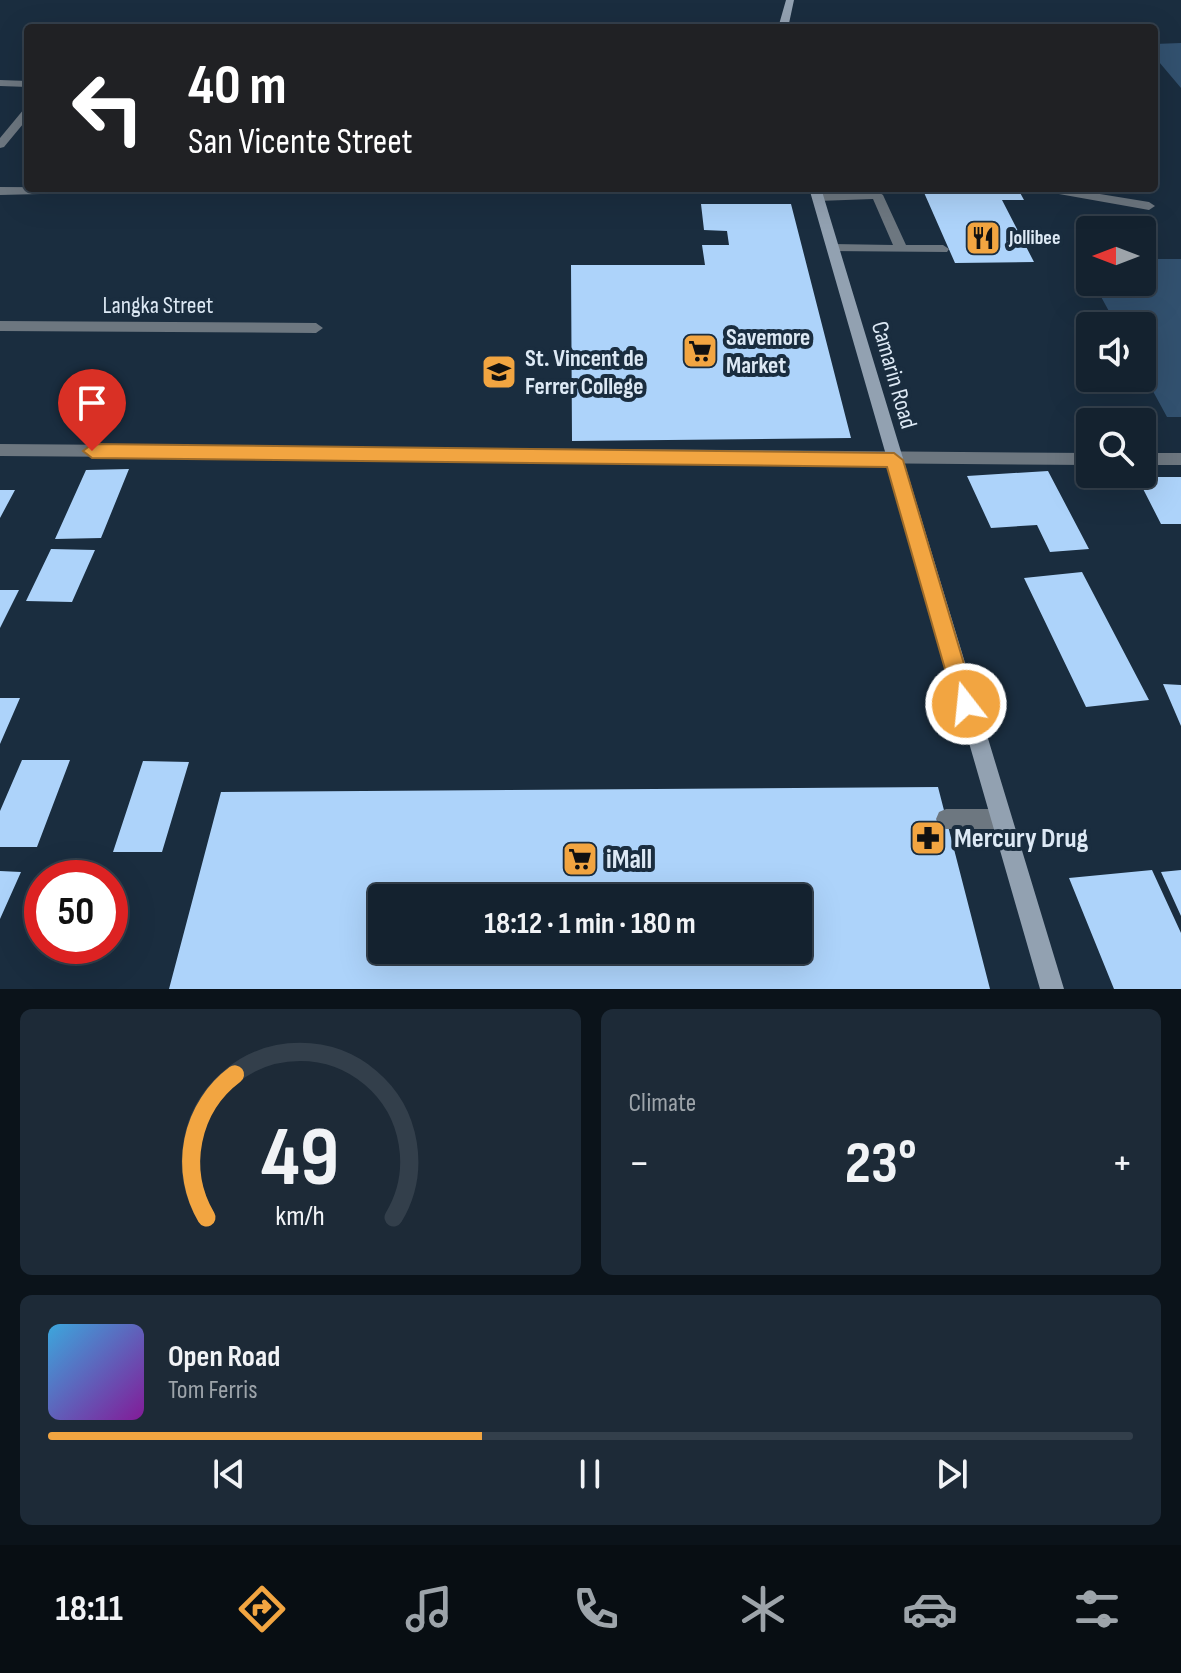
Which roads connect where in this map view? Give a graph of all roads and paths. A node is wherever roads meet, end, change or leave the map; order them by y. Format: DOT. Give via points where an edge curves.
graph roads {
  1 [pos="790,0"];
  2 [pos="784,24"];
  3 [pos="0,83"];
  4 [pos="24,84"];
  5 [pos="24,116"];
  6 [pos="0,145"];
  7 [pos="0,191"];
  8 [pos="24,191"];
  9 [pos="816,192"];
  10 [pos="1066,192"];
  11 [pos="1149,206"];
  12 [pos="832,248"];
  13 [pos="901,248"];
  14 [pos="943,249"];
  15 [pos="0,326"];
  16 [pos="316,328"];
  17 [pos="0,450"];
  18 [pos="1076,459"];
  19 [pos="1156,459"];
  20 [pos="1181,459"];
  21 [pos="894,460"];
  22 [pos="946,819"];
  23 [pos="1000,819"];
  24 [pos="1052,989"];
  1 -- 2 [label="main road"];
  3 -- 4 [label="street"];
  5 -- 6 [label="street"];
  7 -- 8 [label="street"];
  9 -- 12 [label="main road, Camarin Road"];
  9 -- 13 [label="street" via="877,195"];
  10 -- 11 [label="street"];
  12 -- 13 [label="street"];
  12 -- 21 [label="main road, Camarin Road"];
  13 -- 14 [label="street"];
  15 -- 16 [label="street, Langka Street"];
  17 -- 21 [label="street"];
  18 -- 21 [label="street"];
  19 -- 20 [label="street"];
  21 -- 23 [label="main road, Camarin Road"];
  22 -- 23 [label="street"];
  23 -- 24 [label="main road, Camarin Road"];
}
